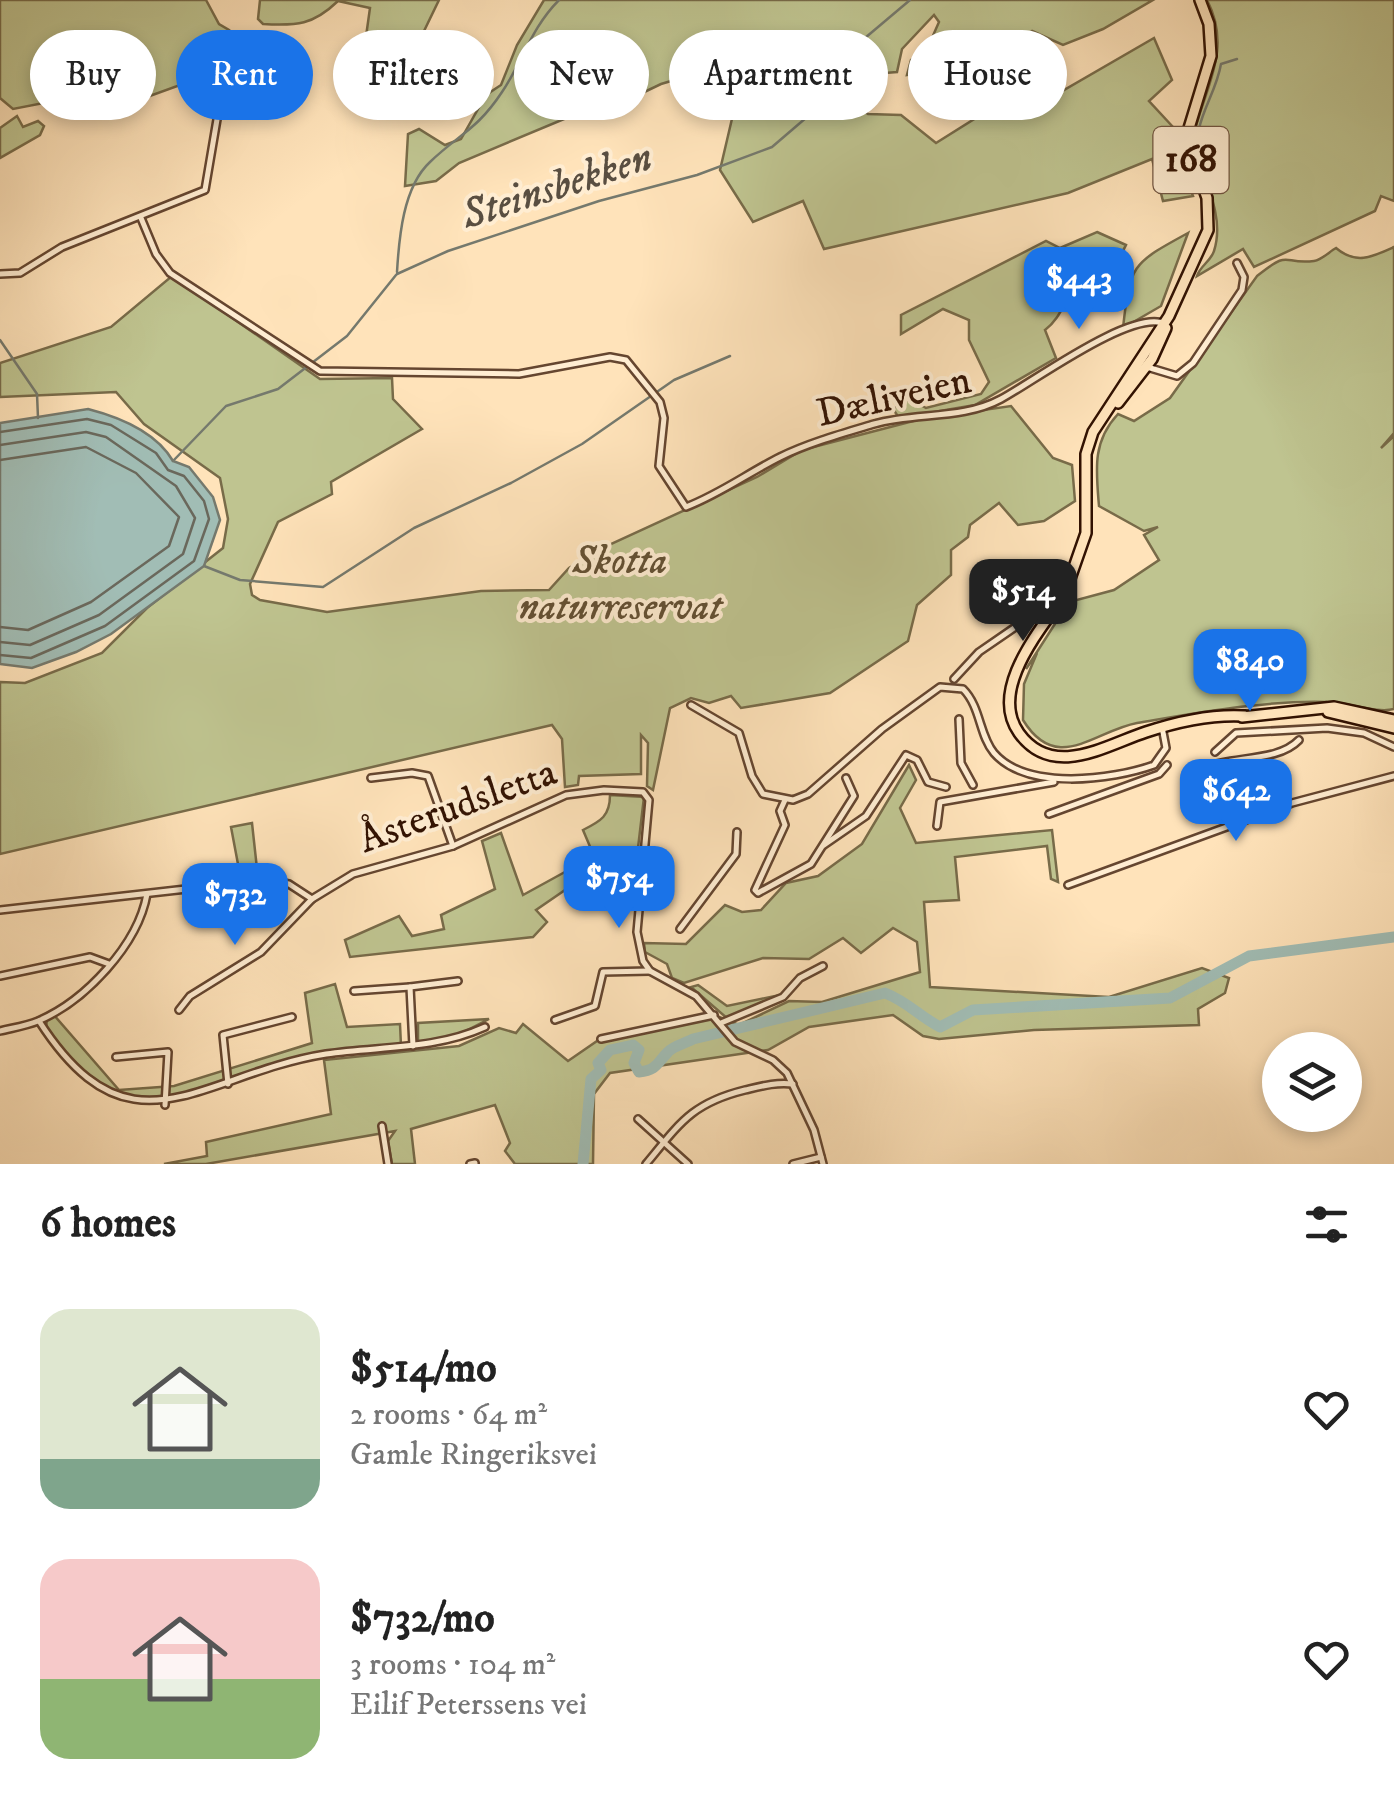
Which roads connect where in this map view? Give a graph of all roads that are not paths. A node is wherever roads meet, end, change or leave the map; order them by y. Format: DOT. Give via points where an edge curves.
graph roads {
  1 [pos="1200,0"];
  2 [pos="219,120"];
  3 [pos="141,218"];
  4 [pos="1237,264"];
  5 [pos="0,274"];
  6 [pos="1166,322"];
  7 [pos="1144,365"];
  8 [pos="1018,584"];
  9 [pos="954,679"];
  10 [pos="691,704"];
  11 [pos="959,719"];
  12 [pos="1394,725"];
  13 [pos="1163,730"];
  14 [pos="1299,740"];
  15 [pos="1394,746"];
  16 [pos="1215,752"];
  17 [pos="1168,765"];
  18 [pos="1202,776"];
  19 [pos="1394,776"];
  20 [pos="371,778"];
  21 [pos="846,778"];
  22 [pos="1054,782"];
  23 [pos="973,785"];
  24 [pos="946,787"];
  25 [pos="784,800"];
  26 [pos="1050,814"];
  27 [pos="937,826"];
  28 [pos="737,832"];
  29 [pos="453,846"];
  30 [pos="820,848"];
  31 [pos="1068,885"];
  32 [pos="147,894"];
  33 [pos="312,900"];
  34 [pos="0,910"];
  35 [pos="680,929"];
  36 [pos="109,964"];
  37 [pos="823,966"];
  38 [pos="650,971"];
  39 [pos="0,976"];
  40 [pos="458,981"];
  41 [pos="410,986"];
  42 [pos="354,991"];
  43 [pos="179,1010"];
  44 [pos="714,1015"];
  45 [pos="292,1017"];
  46 [pos="38,1020"];
  47 [pos="555,1020"];
  48 [pos="720,1023"];
  49 [pos="485,1027"];
  50 [pos="0,1032"];
  51 [pos="601,1038"];
  52 [pos="413,1046"];
  53 [pos="116,1057"];
  54 [pos="228,1084"];
  55 [pos="794,1084"];
  56 [pos="165,1106"];
  57 [pos="638,1118"];
  58 [pos="382,1126"];
  59 [pos="664,1142"];
  60 [pos="822,1161"];
  61 [pos="388,1164"];
  62 [pos="646,1164"];
  63 [pos="688,1164"];
  64 [pos="793,1164"];
  1 -- 6 [label="main road, 168" via="1211,56 1186,138 1209,224"];
  2 -- 3 [label="street" via="210,182 198,194"];
  3 -- 5 [label="street" via="62,247 20,273"];
  3 -- 6 [label="street, Dæliveien" via="170,273 320,371 519,374 610,357 626,360 660,402 659,466 686,507 791,452 886,422 987,406 1147,320"];
  4 -- 7 [label="street" via="1242,290 1193,363 1177,376"];
  6 -- 7 [label="main road, 168"];
  7 -- 13 [label="main road, 168" via="1089,441 1091,534 1009,698 1014,725 1036,748 1057,756 1085,755"];
  8 -- 9 [label="street" via="1026,619"];
  10 -- 25 [label="street" via="732,726 756,787"];
  11 -- 23 [label="street" via="961,763"];
  12 -- 13 [label="main road, 168" via="1310,709"];
  13 -- 25 [label="street" via="1162,758 1140,770 1073,777 1018,771 995,754 970,696 953,685 923,698 808,794"];
  14 -- 18 [label="street" via="1287,750 1222,760 1206,766"];
  15 -- 16 [label="street" via="1327,728 1236,733"];
  17 -- 26 [label="street"];
  19 -- 31 [label="street" via="1292,803"];
  20 -- 29 [label="street" via="428,776"];
  21 -- 30 [label="street" via="854,796"];
  22 -- 27 [label="street" via="940,802"];
  24 -- 30 [label="street" via="928,782 917,760 906,755 866,816"];
  25 -- 30 [label="street" via="782,834 755,890 761,893 811,864"];
  28 -- 35 [label="street" via="736,854"];
  29 -- 33 [label="street, Åsterudsletta" via="354,874"];
  29 -- 38 [label="street, Åsterudsletta" via="566,795 648,795 637,932"];
  32 -- 33 [label="street" via="266,880 290,884"];
  32 -- 34 [label="street"];
  32 -- 36 [label="street" via="141,918"];
  33 -- 43 [label="street, Åsterudsletta" via="261,952 190,996"];
  36 -- 39 [label="street" via="90,957"];
  36 -- 46 [label="street"];
  37 -- 48 [label="street" via="783,997"];
  38 -- 44 [label="street" via="687,990"];
  38 -- 47 [label="street" via="604,972 594,1006"];
  40 -- 41 [label="street"];
  41 -- 42 [label="street"];
  41 -- 52 [label="street"];
  44 -- 48 [label="street"];
  44 -- 51 [label="street"];
  45 -- 54 [label="street" via="222,1034"];
  46 -- 50 [label="street"];
  46 -- 56 [label="street" via="91,1086 134,1103"];
  48 -- 55 [label="street" via="732,1039 773,1060"];
  49 -- 52 [label="street"];
  52 -- 54 [label="street" via="324,1054"];
  53 -- 56 [label="street" via="168,1052"];
  54 -- 56 [label="street"];
  55 -- 59 [label="street" via="772,1083 704,1102"];
  55 -- 60 [label="street"];
  57 -- 59 [label="street"];
  58 -- 61 [label="street"];
  59 -- 62 [label="street"];
  59 -- 63 [label="street"];
  60 -- 64 [label="street"];
}
